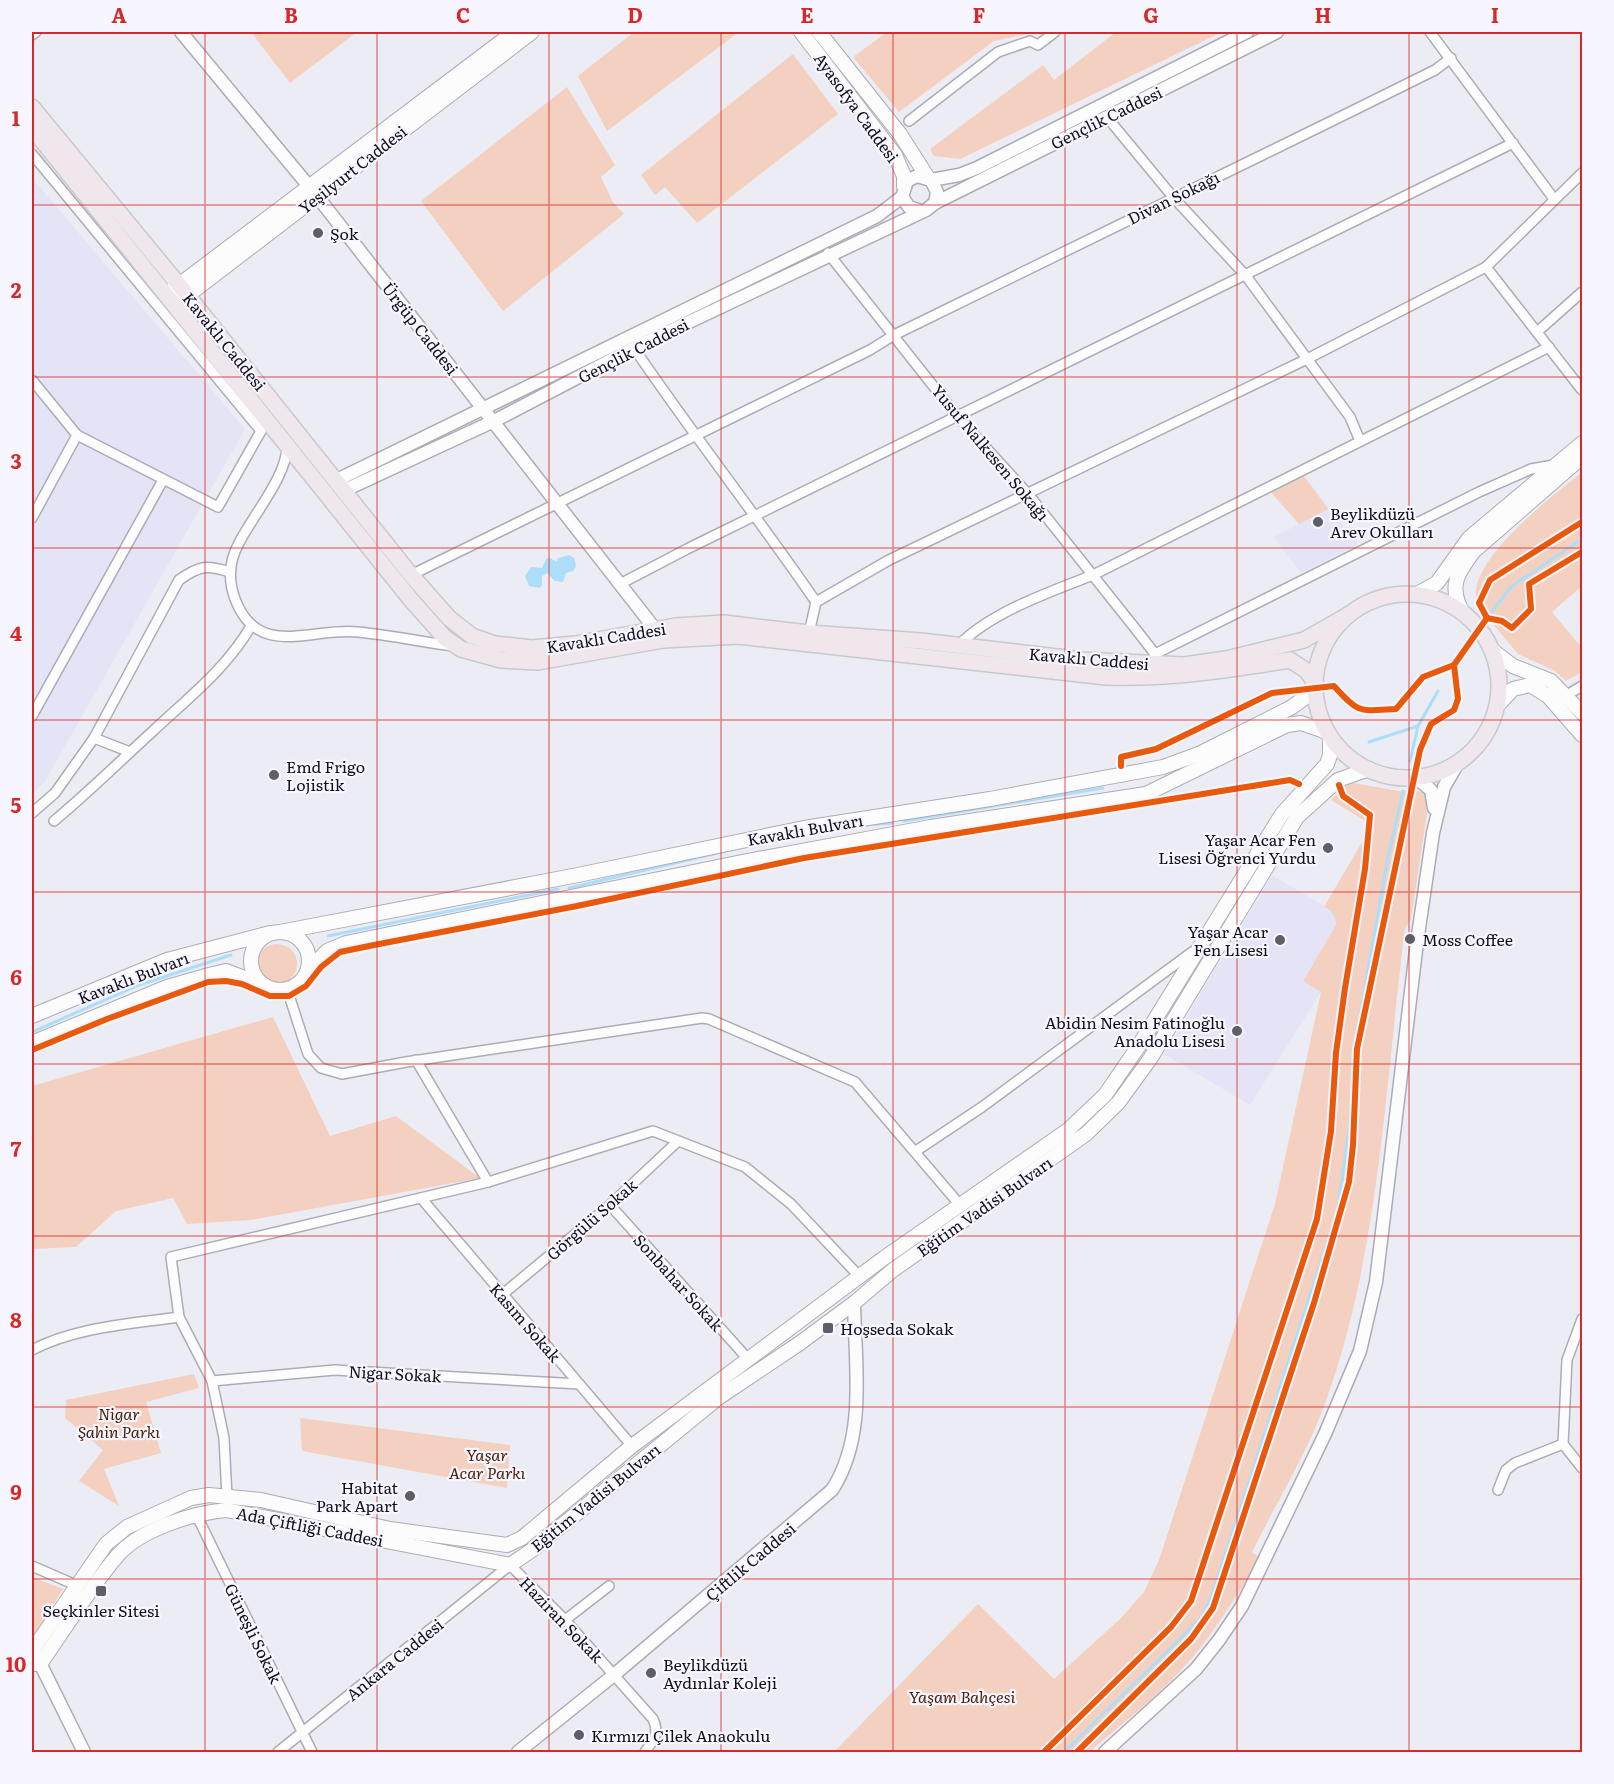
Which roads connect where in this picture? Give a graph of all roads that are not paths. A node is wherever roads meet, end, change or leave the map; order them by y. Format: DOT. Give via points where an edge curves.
graph roads {
  1 [pos="36,32"];
  2 [pos="181,32"];
  3 [pos="801,32"];
  4 [pos="819,32"];
  5 [pos="1055,32"];
  6 [pos="1247,32"];
  7 [pos="1277,32"];
  8 [pos="1430,32"];
  9 [pos="520,34"];
  10 [pos="32,35"];
  11 [pos="1451,58"];
  12 [pos="32,107"];
  13 [pos="1106,116"];
  14 [pos="909,121"];
  15 [pos="32,129"];
  16 [pos="1513,143"];
  17 [pos="32,154"];
  18 [pos="1582,172"];
  19 [pos="929,179"];
  20 [pos="903,191"];
  21 [pos="314,192"];
  22 [pos="1173,197"];
  23 [pos="1554,199"];
  24 [pos="935,203"];
  25 [pos="921,211"];
  26 [pos="822,242"];
  27 [pos="829,255"];
  28 [pos="1485,267"];
  29 [pos="1246,276"];
  30 [pos="183,290"];
  31 [pos="1582,292"];
  32 [pos="169,301"];
  33 [pos="1537,332"];
  34 [pos="894,335"];
  35 [pos="1549,347"];
  36 [pos="634,348"];
  37 [pos="1306,359"];
  38 [pos="32,380"];
  39 [pos="1582,390"];
  40 [pos="484,409"];
  41 [pos="957,416"];
  42 [pos="494,421"];
  43 [pos="77,435"];
  44 [pos="694,437"];
  45 [pos="1360,441"];
  46 [pos="1582,442"];
  47 [pos="286,443"];
  48 [pos="1582,457"];
  49 [pos="1556,465"];
  50 [pos="163,480"];
  51 [pos="341,485"];
  52 [pos="1028,494"];
  53 [pos="558,503"];
  54 [pos="755,515"];
  55 [pos="32,518"];
  56 [pos="230,572"];
  57 [pos="411,575"];
  58 [pos="1092,576"];
  59 [pos="620,584"];
  60 [pos="1417,594"];
  61 [pos="816,602"];
  62 [pos="1463,613"];
  63 [pos="1348,615"];
  64 [pos="251,626"];
  65 [pos="656,629"];
  66 [pos="809,633"];
  67 [pos="958,645"];
  68 [pos="461,649"];
  69 [pos="1492,650"];
  70 [pos="1156,659"];
  71 [pos="1582,686"];
  72 [pos="1315,687"];
  73 [pos="1567,695"];
  74 [pos="1498,705"];
  75 [pos="1582,713"];
  76 [pos="32,716"];
  77 [pos="1328,734"];
  78 [pos="1582,735"];
  79 [pos="93,738"];
  80 [pos="130,752"];
  81 [pos="1458,763"];
  82 [pos="1369,770"];
  83 [pos="1416,778"];
  84 [pos="32,813"];
  85 [pos="54,821"];
  86 [pos="1433,833"];
  87 [pos="275,933"];
  88 [pos="1198,947"];
  89 [pos="307,972"];
  90 [pos="266,986"];
  91 [pos="287,989"];
  92 [pos="32,1016"];
  93 [pos="32,1043"];
  94 [pos="416,1060"];
  95 [pos="677,1142"];
  96 [pos="916,1151"];
  97 [pos="488,1182"];
  98 [pos="421,1198"];
  99 [pos="610,1205"];
  100 [pos="960,1206"];
  101 [pos="860,1277"];
  102 [pos="869,1289"];
  103 [pos="502,1294"];
  104 [pos="854,1303"];
  105 [pos="179,1317"];
  106 [pos="1582,1319"];
  107 [pos="1580,1331"];
  108 [pos="32,1350"];
  109 [pos="748,1359"];
  110 [pos="212,1381"];
  111 [pos="579,1384"];
  112 [pos="632,1446"];
  113 [pos="1566,1447"];
  114 [pos="1582,1459"];
  115 [pos="1582,1468"];
  116 [pos="1498,1490"];
  117 [pos="227,1503"];
  118 [pos="196,1514"];
  119 [pos="507,1545"];
  120 [pos="510,1565"];
  121 [pos="32,1566"];
  122 [pos="78,1586"];
  123 [pos="609,1586"];
  124 [pos="565,1620"];
  125 [pos="34,1658"];
  126 [pos="615,1674"];
  127 [pos="302,1733"];
  128 [pos="84,1752"];
  129 [pos="278,1752"];
  130 [pos="312,1752"];
  131 [pos="518,1752"];
  132 [pos="645,1752"];
  133 [pos="1105,1752"];
  1 -- 10 [label="street"];
  2 -- 21 [label="street, Ürgüp Caddesi"];
  3 -- 20 [label="main road, Ayasofya Caddesi" via="895,155 903,176"];
  4 -- 19 [label="main road, Ayasofya Caddesi" via="900,134"];
  5 -- 14 [label="street" via="1038,45 1030,41 998,52"];
  6 -- 19 [label="street, Gençlik Caddesi" via="977,168"];
  7 -- 13 [label="street, Gençlik Caddesi"];
  8 -- 11 [label="street"];
  9 -- 21 [label="main road, Yeşilyurt Caddesi"];
  11 -- 16 [label="street"];
  11 -- 22 [label="street, Divan Sokağı" via="1340,117"];
  12 -- 30 [label="main road, Kavaklı Caddesi"];
  13 -- 22 [label="street"];
  13 -- 24 [label="street, Gençlik Caddesi"];
  15 -- 32 [label="main road, Kavaklı Caddesi"];
  16 -- 23 [label="street"];
  16 -- 29 [label="street"];
  17 -- 50 [label="street" via="261,431 218,507"];
  18 -- 23 [label="street"];
  19 -- 20 [label="street" via="917,176"];
  19 -- 24 [label="street" via="938,192"];
  20 -- 25 [label="street" via="909,207"];
  20 -- 26 [label="street, Gençlik Caddesi" via="877,216"];
  21 -- 30 [label="main road, Yeşilyurt Caddesi"];
  21 -- 40 [label="street, Ürgüp Caddesi"];
  22 -- 29 [label="street"];
  22 -- 34 [label="street, Divan Sokağı"];
  23 -- 28 [label="street"];
  24 -- 25 [label="street"];
  25 -- 27 [label="street, Gençlik Caddesi"];
  26 -- 27 [label="street, Yusuf Nalkesen Sokağı"];
  26 -- 40 [label="street, Gençlik Caddesi"];
  27 -- 34 [label="street, Yusuf Nalkesen Sokağı"];
  27 -- 36 [label="street, Gençlik Caddesi"];
  28 -- 33 [label="street"];
  28 -- 37 [label="street"];
  29 -- 37 [label="street"];
  29 -- 41 [label="street"];
  30 -- 32 [label="main road, Yeşilyurt Caddesi"];
  30 -- 51 [label="main road, Kavaklı Caddesi"];
  31 -- 33 [label="street"];
  32 -- 47 [label="main road, Kavaklı Caddesi"];
  33 -- 35 [label="street"];
  34 -- 41 [label="street, Yusuf Nalkesen Sokağı"];
  34 -- 44 [label="street, Divan Sokağı"];
  35 -- 39 [label="street"];
  35 -- 45 [label="street"];
  36 -- 42 [label="street, Gençlik Caddesi"];
  36 -- 44 [label="street"];
  37 -- 45 [label="street" via="1350,417"];
  37 -- 52 [label="street"];
  38 -- 43 [label="street"];
  40 -- 42 [label="street, Ürgüp Caddesi"];
  40 -- 51 [label="street, Gençlik Caddesi"];
  41 -- 52 [label="street, Yusuf Nalkesen Sokağı"];
  41 -- 54 [label="street"];
  42 -- 51 [label="street, Gençlik Caddesi"];
  42 -- 53 [label="street, Ürgüp Caddesi"];
  43 -- 50 [label="street"];
  43 -- 55 [label="street"];
  44 -- 53 [label="street, Divan Sokağı"];
  44 -- 54 [label="street"];
  45 -- 58 [label="street"];
  46 -- 49 [label="main road"];
  47 -- 56 [label="street" via="287,456 280,474 233,554"];
  47 -- 68 [label="main road, Kavaklı Caddesi" via="430,623"];
  48 -- 62 [label="main road" via="1474,551 1461,568 1456,600"];
  49 -- 60 [label="main road" via="1469,538 1437,583"];
  49 -- 70 [label="street" via="1531,469 1479,492 1305,581 1239,610"];
  50 -- 76 [label="street"];
  51 -- 57 [label="main road, Kavaklı Caddesi"];
  52 -- 58 [label="street, Yusuf Nalkesen Sokağı"];
  52 -- 61 [label="street" via="888,560"];
  53 -- 57 [label="street, Divan Sokağı"];
  53 -- 59 [label="street, Ürgüp Caddesi"];
  54 -- 59 [label="street"];
  54 -- 61 [label="street"];
  56 -- 64 [label="street" via="238,608"];
  56 -- 79 [label="street" via="205,567 179,580"];
  57 -- 65 [label="main road, Kavaklı Caddesi" via="449,618 471,636 495,644 532,648"];
  58 -- 67 [label="street" via="1043,594"];
  58 -- 70 [label="street, Yusuf Nalkesen Sokağı"];
  59 -- 65 [label="street, Ürgüp Caddesi"];
  60 -- 62 [label="main road" via="1444,601"];
  60 -- 63 [label="main road" via="1380,597"];
  61 -- 66 [label="street"];
  62 -- 69 [label="main road" via="1480,629"];
  63 -- 70 [label="main road, Kavaklı Caddesi" via="1304,640 1226,659 1184,665"];
  63 -- 72 [label="main road" via="1321,653"];
  64 -- 68 [label="street" via="284,639 356,632"];
  64 -- 80 [label="street" via="215,674"];
  65 -- 66 [label="main road, Kavaklı Caddesi" via="724,623"];
  66 -- 67 [label="main road, Kavaklı Caddesi"];
  67 -- 70 [label="main road, Kavaklı Caddesi" via="1083,660"];
  68 -- 72 [label="main road, Kavaklı Caddesi" via="501,660 538,662 663,640 738,636 1106,677 1151,678 1206,674 1290,660 1307,672"];
  69 -- 73 [label="main road" via="1513,666 1544,676"];
  69 -- 74 [label="main road" via="1498,667"];
  71 -- 73 [label="street"];
  72 -- 77 [label="main road"];
  72 -- 87 [label="main road, Kavaklı Bulvarı" via="1292,707 1201,753 1163,767 804,828"];
  73 -- 75 [label="main road"];
  74 -- 78 [label="main road" via="1513,689 1530,685 1548,696"];
  74 -- 81 [label="main road" via="1484,737"];
  77 -- 82 [label="main road" via="1351,759"];
  77 -- 88 [label="main road, Eğitim Vadisi Bulvarı" via="1328,764 1282,814"];
  77 -- 89 [label="main road, Kavaklı Bulvarı" via="1300,723 1287,725 1163,788 1126,798 931,827 742,862 345,943 327,951"];
  79 -- 80 [label="street"];
  79 -- 84 [label="street" via="55,793"];
  80 -- 85 [label="street"];
  81 -- 83 [label="main road"];
  81 -- 86 [label="street" via="1443,787"];
  82 -- 83 [label="main road"];
  82 -- 102 [label="main road, Eğitim Vadisi Bulvarı" via="1338,780 1297,817 1150,1059 1118,1103 1086,1134"];
  83 -- 86 [label="street" via="1433,795"];
  86 -- 133 [label="street" via="1377,1282 1360,1351 1325,1434 1242,1606 1196,1669"];
  87 -- 89 [label="main road" via="297,938 303,944 309,962"];
  87 -- 90 [label="main road" via="256,944 251,962 257,978"];
  87 -- 92 [label="main road, Kavaklı Bulvarı" via="167,960"];
  88 -- 96 [label="street" via="982,1107"];
  88 -- 100 [label="main road, Eğitim Vadisi Bulvarı" via="1105,1095 1068,1130"];
  89 -- 91 [label="main road, Kavaklı Bulvarı"];
  90 -- 91 [label="main road, Kavaklı Bulvarı"];
  90 -- 93 [label="main road, Kavaklı Bulvarı" via="226,971 209,975 167,987"];
  91 -- 94 [label="street" via="308,1054 321,1068 342,1074"];
  94 -- 96 [label="street" via="702,1018 855,1082"];
  94 -- 97 [label="street"];
  95 -- 97 [label="street" via="653,1131"];
  95 -- 99 [label="street, Görgülü Sokak"];
  95 -- 101 [label="street" via="745,1167 791,1204"];
  96 -- 100 [label="street"];
  97 -- 98 [label="street"];
  98 -- 103 [label="street, Kasım Sokak"];
  98 -- 105 [label="street" via="171,1257"];
  99 -- 103 [label="street, Görgülü Sokak"];
  99 -- 109 [label="street, Sonbahar Sokak"];
  100 -- 101 [label="main road, Eğitim Vadisi Bulvarı"];
  101 -- 102 [label="main road"];
  101 -- 109 [label="main road, Eğitim Vadisi Bulvarı"];
  102 -- 104 [label="main road, Eğitim Vadisi Bulvarı"];
  103 -- 111 [label="street, Kasım Sokak"];
  104 -- 120 [label="main road, Eğitim Vadisi Bulvarı" via="718,1398"];
  104 -- 126 [label="street, Çiftlik Caddesi" via="855,1435 837,1482 825,1498"];
  105 -- 108 [label="street" via="55,1338"];
  105 -- 110 [label="street"];
  106 -- 107 [label="street"];
  107 -- 113 [label="street" via="1566,1360"];
  109 -- 112 [label="main road, Eğitim Vadisi Bulvarı"];
  110 -- 111 [label="street, Nigar Sokak" via="335,1370"];
  110 -- 117 [label="street" via="224,1438"];
  111 -- 112 [label="street, Kasım Sokak"];
  112 -- 119 [label="main road, Eğitim Vadisi Bulvarı" via="522,1538"];
  113 -- 114 [label="street"];
  113 -- 115 [label="street"];
  113 -- 116 [label="street" via="1515,1463 1506,1470"];
  117 -- 118 [label="main road, Ada Çiftliği Caddesi"];
  117 -- 119 [label="main road, Ada Çiftliği Caddesi" via="261,1500 390,1528"];
  117 -- 120 [label="main road, Ada Çiftliği Caddesi"];
  117 -- 122 [label="main road, Ada Çiftliği Caddesi" via="209,1495 192,1498 127,1527 106,1544"];
  118 -- 125 [label="main road, Ada Çiftliği Caddesi" via="136,1539 118,1555"];
  118 -- 127 [label="street, Güneşli Sokak"];
  119 -- 120 [label="street"];
  120 -- 124 [label="street, Haziran Sokak"];
  120 -- 127 [label="street, Ankara Caddesi"];
  121 -- 122 [label="street"];
  122 -- 125 [label="main road, Ada Çiftliği Caddesi"];
  123 -- 124 [label="street"];
  124 -- 126 [label="street, Haziran Sokak"];
  125 -- 128 [label="street"];
  126 -- 131 [label="street, Çiftlik Caddesi"];
  126 -- 132 [label="street, Haziran Sokak" via="657,1728 657,1735"];
  127 -- 129 [label="street, Ankara Caddesi"];
  127 -- 130 [label="street, Güneşli Sokak"];
}
